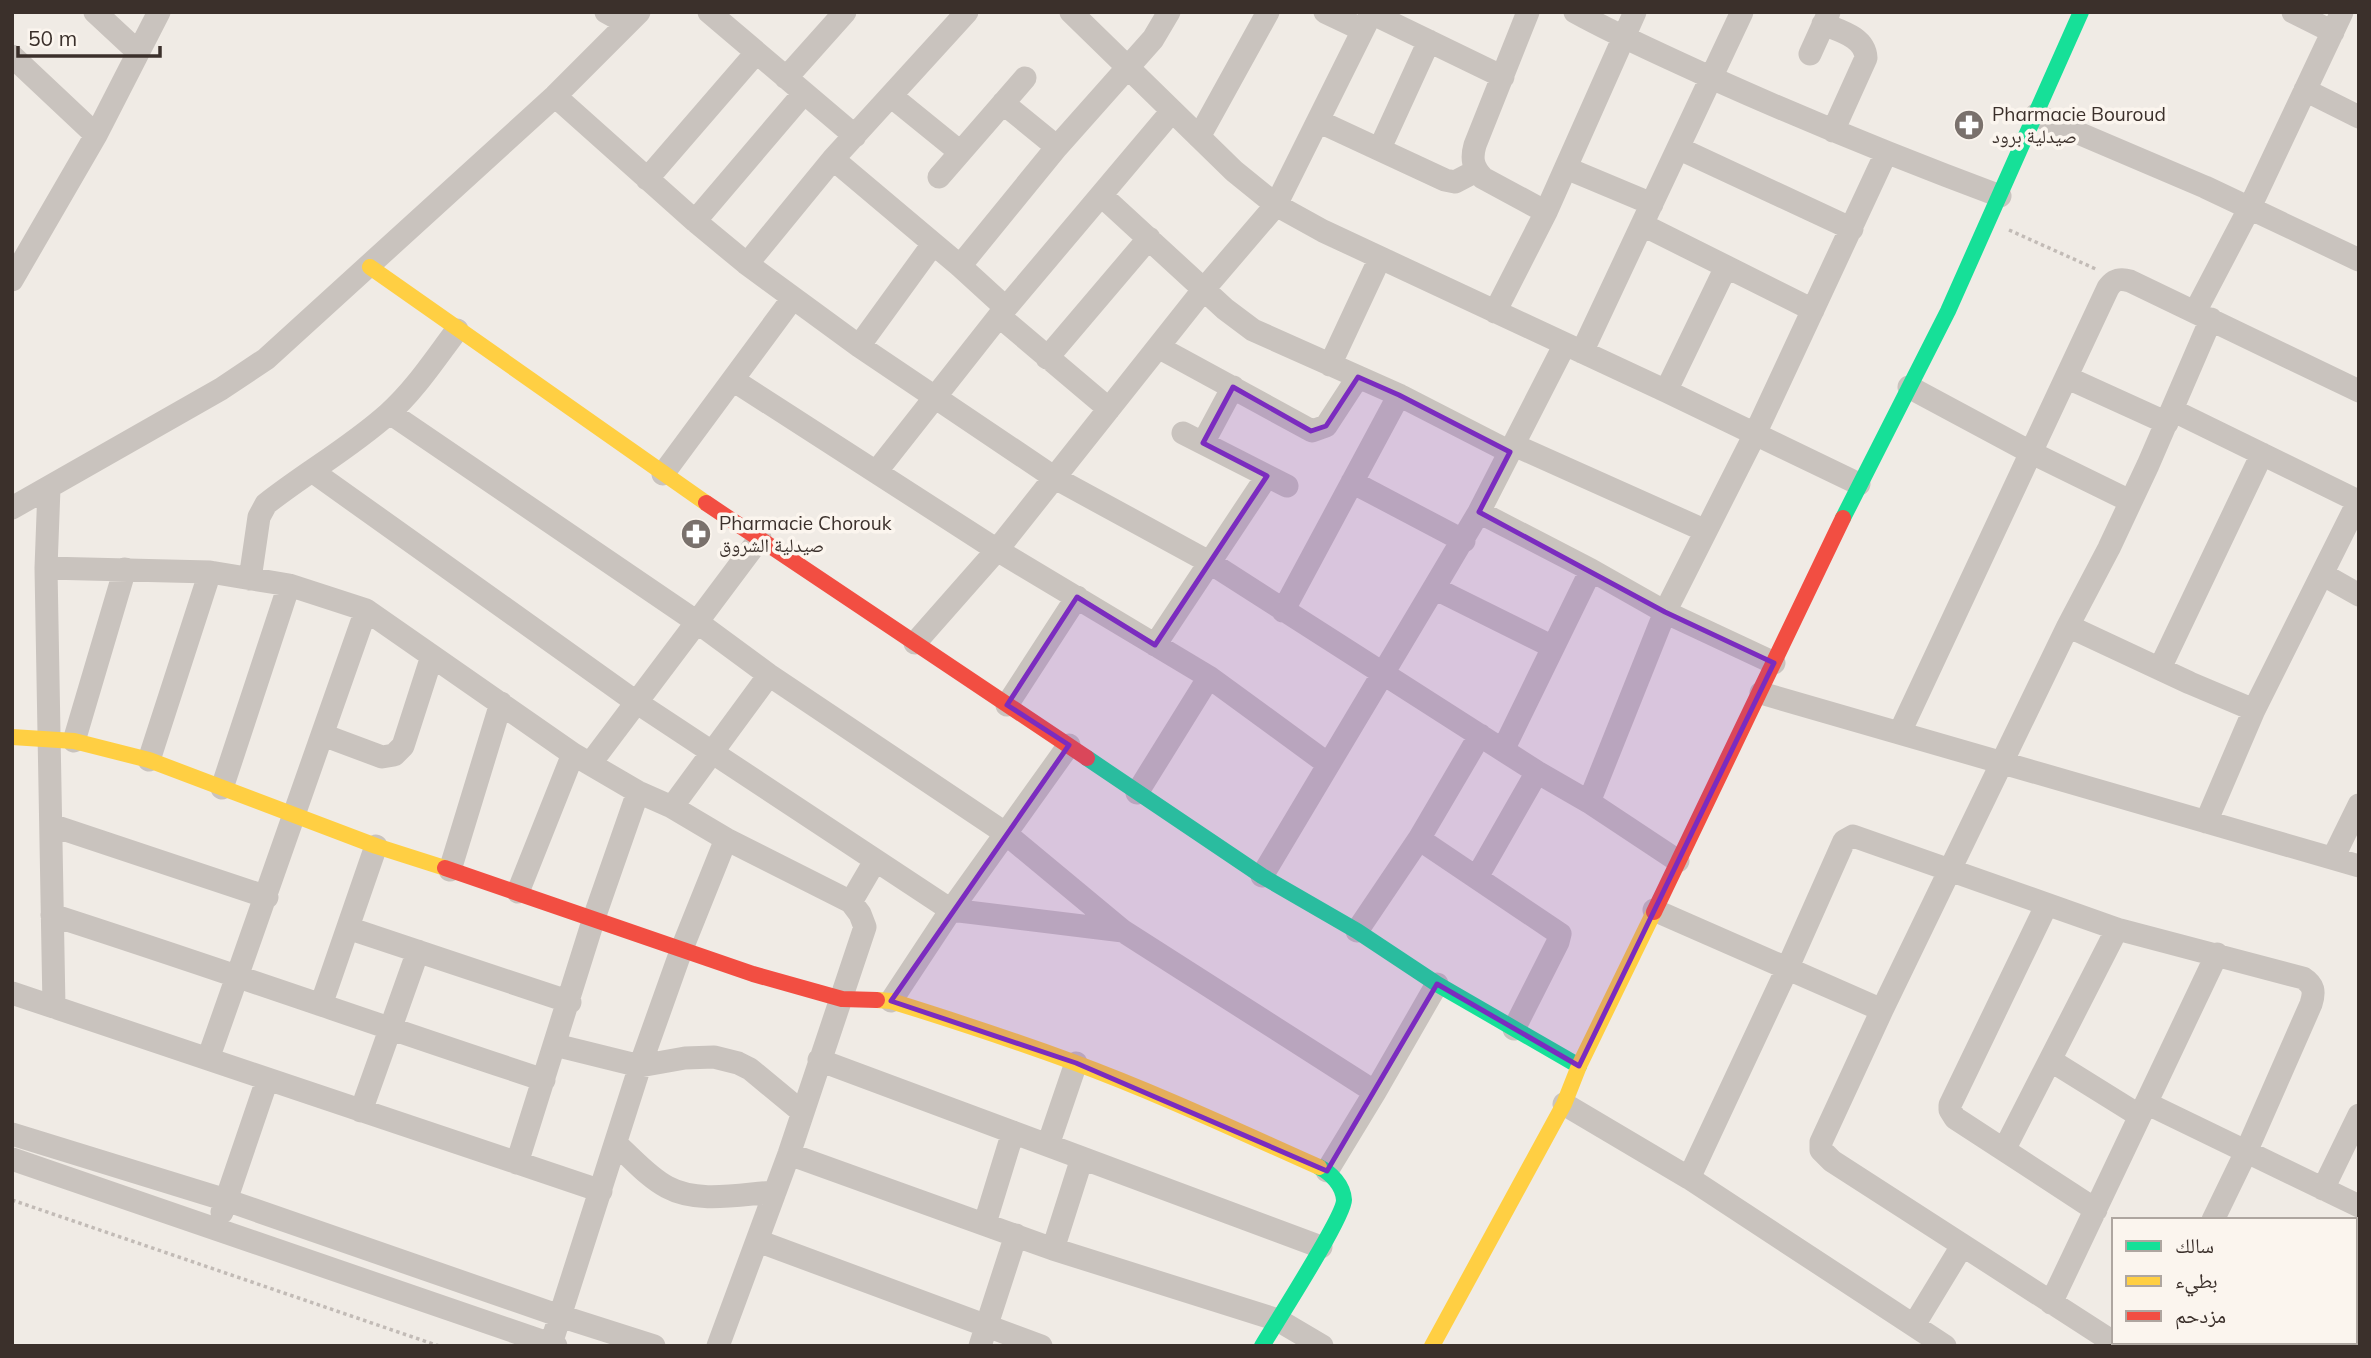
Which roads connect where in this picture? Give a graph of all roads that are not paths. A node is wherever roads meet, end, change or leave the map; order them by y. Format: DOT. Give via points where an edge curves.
graph roads {
  1 [pos="95,12"];
  2 [pos="159,12"];
  3 [pos="606,12"];
  4 [pos="709,12"];
  5 [pos="1169,12"];
  6 [pos="1268,12"];
  7 [pos="1325,12"];
  8 [pos="1528,12"];
  9 [pos="1574,12"];
  10 [pos="1635,12"];
  11 [pos="1742,12"];
  12 [pos="2081,12"];
  13 [pos="2294,12"];
  14 [pos="835,16"];
  15 [pos="958,16"];
  16 [pos="1081,16"];
  17 [pos="633,18"];
  18 [pos="1826,18"];
  19 [pos="1369,19"];
  20 [pos="2338,22"];
  21 [pos="1624,39"];
  22 [pos="1429,41"];
  23 [pos="138,52"];
  24 [pos="756,53"];
  25 [pos="1810,54"];
  26 [pos="12,56"];
  27 [pos="1129,68"];
  28 [pos="786,78"];
  29 [pos="1025,78"];
  30 [pos="1503,78"];
  31 [pos="1712,78"];
  32 [pos="2305,90"];
  33 [pos="804,93"];
  34 [pos="555,96"];
  35 [pos="891,96"];
  36 [pos="1003,103"];
  37 [pos="1172,111"];
  38 [pos="2036,115"];
  39 [pos="2359,117"];
  40 [pos="1318,121"];
  41 [pos="1833,131"];
  42 [pos="96,135"];
  43 [pos="855,135"];
  44 [pos="1199,137"];
  45 [pos="1057,147"];
  46 [pos="1380,148"];
  47 [pos="1678,148"];
  48 [pos="960,152"];
  49 [pos="1886,153"];
  50 [pos="833,159"];
  51 [pos="1566,168"];
  52 [pos="1476,171"];
  53 [pos="939,177"];
  54 [pos="647,179"];
  55 [pos="1102,196"];
  56 [pos="2000,196"];
  57 [pos="1652,204"];
  58 [pos="1276,205"];
  59 [pos="2250,207"];
  60 [pos="1546,212"];
  61 [pos="695,221"];
  62 [pos="1643,225"];
  63 [pos="1852,229"];
  64 [pos="1149,238"];
  65 [pos="933,244"];
  66 [pos="1380,258"];
  67 [pos="2359,260"];
  68 [pos="747,264"];
  69 [pos="960,265"];
  70 [pos="370,267"];
  71 [pos="1726,267"];
  72 [pos="12,279"];
  73 [pos="1204,289"];
  74 [pos="793,298"];
  75 [pos="1813,310"];
  76 [pos="1002,312"];
  77 [pos="1495,312"];
  78 [pos="2203,316"];
  79 [pos="457,330"];
  80 [pos="859,346"];
  81 [pos="1158,347"];
  82 [pos="1573,348"];
  83 [pos="1047,358"];
  84 [pos="1330,365"];
  85 [pos="1358,377"];
  86 [pos="2068,378"];
  87 [pos="733,380"];
  88 [pos="1233,387"];
  89 [pos="1909,387"];
  90 [pos="1666,391"];
  91 [pos="2359,391"];
  92 [pos="1399,395"];
  93 [pos="935,398"];
  94 [pos="1109,409"];
  95 [pos="390,413"];
  96 [pos="2169,416"];
  97 [pos="1755,434"];
  98 [pos="1512,448"];
  99 [pos="2032,453"];
  100 [pos="2262,454"];
  101 [pos="312,471"];
  102 [pos="876,472"];
  103 [pos="663,474"];
  104 [pos="1055,478"];
  105 [pos="1352,482"];
  106 [pos="1859,484"];
  107 [pos="49,488"];
  108 [pos="2130,501"];
  109 [pos="2359,501"];
  110 [pos="12,508"];
  111 [pos="1479,512"];
  112 [pos="1706,531"];
  113 [pos="760,538"];
  114 [pos="1464,541"];
  115 [pos="997,550"];
  116 [pos="1209,562"];
  117 [pos="46,568"];
  118 [pos="125,569"];
  119 [pos="1591,570"];
  120 [pos="210,572"];
  121 [pos="2322,574"];
  122 [pos="250,579"];
  123 [pos="289,585"];
  124 [pos="1434,588"];
  125 [pos="2359,595"];
  126 [pos="1077,597"];
  127 [pos="366,610"];
  128 [pos="1283,611"];
  129 [pos="1664,612"];
  130 [pos="697,622"];
  131 [pos="2068,626"];
  132 [pos="915,643"];
  133 [pos="1155,645"];
  134 [pos="1553,647"];
  135 [pos="432,656"];
  136 [pos="1774,663"];
  137 [pos="2160,668"];
  138 [pos="1382,673"];
  139 [pos="769,675"];
  140 [pos="1209,677"];
  141 [pos="1761,693"];
  142 [pos="636,702"];
  143 [pos="501,703"];
  144 [pos="1007,705"];
  145 [pos="2254,710"];
  146 [pos="1900,732"];
  147 [pos="323,735"];
  148 [pos="1480,735"];
  149 [pos="12,737"];
  150 [pos="50,740"];
  151 [pos="74,741"];
  152 [pos="1069,745"];
  153 [pos="1503,750"];
  154 [pos="712,754"];
  155 [pos="582,759"];
  156 [pos="149,760"];
  157 [pos="2003,763"];
  158 [pos="1328,764"];
  159 [pos="1537,772"];
  160 [pos="222,788"];
  161 [pos="638,792"];
  162 [pos="1137,793"];
  163 [pos="1589,802"];
  164 [pos="2359,805"];
  165 [pos="672,807"];
  166 [pos="295,816"];
  167 [pos="2207,822"];
  168 [pos="51,825"];
  169 [pos="1004,833"];
  170 [pos="726,839"];
  171 [pos="1419,839"];
  172 [pos="376,846"];
  173 [pos="2333,858"];
  174 [pos="874,861"];
  175 [pos="1678,861"];
  176 [pos="2359,866"];
  177 [pos="450,870"];
  178 [pos="1949,871"];
  179 [pos="1262,876"];
  180 [pos="1477,877"];
  181 [pos="519,892"];
  182 [pos="267,897"];
  183 [pos="851,902"];
  184 [pos="2046,906"];
  185 [pos="951,910"];
  186 [pos="1654,910"];
  187 [pos="52,915"];
  188 [pos="594,918"];
  189 [pos="348,928"];
  190 [pos="2117,929"];
  191 [pos="1123,931"];
  192 [pos="1357,931"];
  193 [pos="418,951"];
  194 [pos="681,951"];
  195 [pos="2217,954"];
  196 [pos="1787,969"];
  197 [pos="239,975"];
  198 [pos="1437,984"];
  199 [pos="12,993"];
  200 [pos="842,999"];
  201 [pos="891,1001"];
  202 [pos="570,1002"];
  203 [pos="321,1005"];
  204 [pos="54,1007"];
  205 [pos="1882,1010"];
  206 [pos="1514,1029"];
  207 [pos="390,1030"];
  208 [pos="555,1045"];
  209 [pos="208,1059"];
  210 [pos="819,1060"];
  211 [pos="2050,1060"];
  212 [pos="1076,1063"];
  213 [pos="640,1066"];
  214 [pos="1579,1066"];
  215 [pos="267,1080"];
  216 [pos="544,1080"];
  217 [pos="1376,1092"];
  218 [pos="1564,1104"];
  219 [pos="2143,1109"];
  220 [pos="361,1111"];
  221 [pos="802,1112"];
  222 [pos="2359,1115"];
  223 [pos="1013,1132"];
  224 [pos="12,1134"];
  225 [pos="616,1144"];
  226 [pos="1048,1145"];
  227 [pos="2004,1150"];
  228 [pos="2246,1152"];
  229 [pos="789,1154"];
  230 [pos="1082,1158"];
  231 [pos="12,1159"];
  232 [pos="517,1163"];
  233 [pos="1327,1171"];
  234 [pos="1689,1178"];
  235 [pos="2323,1189"];
  236 [pos="601,1191"];
  237 [pos="775,1192"];
  238 [pos="226,1200"];
  239 [pos="2359,1206"];
  240 [pos="2096,1210"];
  241 [pos="2214,1218"];
  242 [pos="985,1223"];
  243 [pos="216,1230"];
  244 [pos="1016,1235"];
  245 [pos="758,1241"];
  246 [pos="1962,1246"];
  247 [pos="1321,1247"];
  248 [pos="1054,1249"];
  249 [pos="2051,1303"];
  250 [pos="560,1316"];
  251 [pos="1278,1320"];
  252 [pos="1914,1325"];
  253 [pos="984,1335"];
  254 [pos="2110,1343"];
  255 [pos="553,1345"];
  256 [pos="654,1346"];
  257 [pos="718,1346"];
  258 [pos="1041,1346"];
  259 [pos="1262,1346"];
  260 [pos="1322,1346"];
  261 [pos="1432,1346"];
  262 [pos="1945,1346"];
  1 -- 23 [label="street"];
  2 -- 23 [label="street"];
  3 -- 17 [label="street"];
  4 -- 24 [label="street"];
  5 -- 27 [label="street"];
  6 -- 44 [label="street"];
  7 -- 19 [label="street"];
  8 -- 30 [label="street"];
  9 -- 21 [label="street"];
  10 -- 21 [label="street"];
  11 -- 31 [label="street"];
  12 -- 38 [label="street"];
  13 -- 20 [label="street"];
  14 -- 28 [label="street"];
  15 -- 35 [label="street"];
  16 -- 27 [label="street"];
  17 -- 34 [label="street"];
  18 -- 25 [label="street"];
  18 -- 41 [label="street" via="1866,52"];
  19 -- 22 [label="street"];
  19 -- 40 [label="street"];
  20 -- 32 [label="street"];
  21 -- 31 [label="street"];
  21 -- 51 [label="street"];
  22 -- 30 [label="street"];
  22 -- 46 [label="street"];
  23 -- 42 [label="street"];
  24 -- 28 [label="street"];
  24 -- 54 [label="street"];
  26 -- 42 [label="street"];
  27 -- 37 [label="street"];
  27 -- 45 [label="street"];
  28 -- 33 [label="street"];
  29 -- 36 [label="street"];
  30 -- 52 [label="street" via="1473,154"];
  31 -- 41 [label="street"];
  31 -- 47 [label="street"];
  32 -- 39 [label="street"];
  32 -- 59 [label="street"];
  33 -- 43 [label="street"];
  33 -- 61 [label="street"];
  34 -- 54 [label="street"];
  34 -- 70 [label="street"];
  35 -- 43 [label="street"];
  35 -- 48 [label="street"];
  36 -- 45 [label="street"];
  36 -- 48 [label="street"];
  37 -- 44 [label="street"];
  37 -- 55 [label="street"];
  38 -- 56 [label="street"];
  38 -- 59 [label="street"];
  40 -- 46 [label="street"];
  40 -- 58 [label="street"];
  41 -- 49 [label="street"];
  42 -- 72 [label="street"];
  43 -- 50 [label="street"];
  44 -- 58 [label="street"];
  45 -- 69 [label="street"];
  46 -- 52 [label="street" via="1445,180 1455,181"];
  47 -- 57 [label="street"];
  47 -- 63 [label="street"];
  48 -- 53 [label="street"];
  49 -- 56 [label="street"];
  49 -- 63 [label="street"];
  50 -- 65 [label="street"];
  50 -- 68 [label="street"];
  51 -- 57 [label="street"];
  51 -- 60 [label="street"];
  52 -- 60 [label="street"];
  54 -- 61 [label="street"];
  55 -- 64 [label="street"];
  55 -- 76 [label="street"];
  56 -- 89 [label="street"];
  57 -- 62 [label="street"];
  58 -- 66 [label="street"];
  58 -- 73 [label="street"];
  59 -- 67 [label="street"];
  59 -- 78 [label="street"];
  60 -- 77 [label="street"];
  61 -- 68 [label="street"];
  62 -- 71 [label="street"];
  62 -- 82 [label="street"];
  63 -- 75 [label="street"];
  64 -- 73 [label="street"];
  64 -- 83 [label="street"];
  65 -- 69 [label="street"];
  65 -- 80 [label="street"];
  66 -- 77 [label="street"];
  66 -- 84 [label="street"];
  68 -- 74 [label="street"];
  69 -- 76 [label="street"];
  70 -- 79 [label="street"];
  70 -- 107 [label="street" via="245,374"];
  71 -- 75 [label="street"];
  71 -- 90 [label="street"];
  73 -- 81 [label="street"];
  73 -- 84 [label="street" via="1253,330"];
  74 -- 80 [label="street"];
  74 -- 87 [label="street"];
  75 -- 97 [label="street"];
  76 -- 83 [label="street"];
  76 -- 93 [label="street"];
  77 -- 82 [label="street"];
  78 -- 86 [label="street" via="2119,279 2108,288"];
  78 -- 91 [label="street"];
  78 -- 96 [label="street"];
  79 -- 95 [label="street"];
  79 -- 103 [label="street"];
  80 -- 93 [label="street"];
  81 -- 88 [label="street"];
  81 -- 94 [label="street"];
  82 -- 90 [label="street"];
  82 -- 98 [label="street"];
  83 -- 94 [label="street"];
  84 -- 85 [label="street"];
  85 -- 88 [label="street" via="1326,426 1316,430"];
  85 -- 92 [label="street"];
  86 -- 96 [label="street"];
  86 -- 99 [label="street"];
  87 -- 102 [label="street"];
  87 -- 103 [label="street"];
  88 -- 116 [label="street" via="1193,438 1277,481"];
  89 -- 99 [label="street"];
  89 -- 106 [label="street"];
  90 -- 97 [label="street"];
  92 -- 98 [label="street"];
  92 -- 105 [label="street"];
  93 -- 102 [label="street"];
  93 -- 104 [label="street"];
  94 -- 104 [label="street"];
  95 -- 101 [label="street"];
  95 -- 130 [label="street"];
  96 -- 100 [label="street"];
  96 -- 108 [label="street"];
  97 -- 106 [label="street"];
  97 -- 112 [label="street"];
  98 -- 111 [label="street"];
  98 -- 112 [label="street"];
  99 -- 108 [label="street"];
  99 -- 146 [label="street"];
  100 -- 109 [label="street"];
  100 -- 137 [label="street"];
  101 -- 122 [label="street" via="262,509"];
  101 -- 142 [label="street"];
  102 -- 115 [label="street"];
  103 -- 113 [label="street"];
  104 -- 115 [label="street"];
  104 -- 116 [label="street"];
  105 -- 114 [label="street"];
  105 -- 128 [label="street"];
  106 -- 136 [label="street"];
  107 -- 110 [label="street"];
  107 -- 117 [label="street"];
  108 -- 131 [label="street"];
  109 -- 121 [label="street"];
  111 -- 114 [label="street"];
  111 -- 119 [label="street"];
  112 -- 129 [label="street"];
  113 -- 130 [label="street"];
  113 -- 132 [label="street"];
  114 -- 124 [label="street"];
  115 -- 126 [label="street"];
  115 -- 132 [label="street"];
  116 -- 128 [label="street"];
  116 -- 133 [label="street"];
  117 -- 118 [label="street"];
  117 -- 150 [label="street"];
  118 -- 120 [label="street"];
  118 -- 151 [label="street"];
  119 -- 129 [label="street"];
  119 -- 134 [label="street"];
  120 -- 122 [label="street"];
  120 -- 156 [label="street"];
  121 -- 125 [label="street"];
  121 -- 145 [label="street"];
  122 -- 123 [label="street"];
  123 -- 127 [label="street"];
  123 -- 160 [label="street"];
  124 -- 134 [label="street"];
  124 -- 138 [label="street"];
  126 -- 133 [label="street"];
  126 -- 144 [label="street"];
  127 -- 135 [label="street"];
  127 -- 147 [label="street"];
  128 -- 138 [label="street"];
  129 -- 136 [label="street"];
  129 -- 163 [label="street"];
  130 -- 139 [label="street"];
  130 -- 142 [label="street"];
  131 -- 137 [label="street"];
  131 -- 157 [label="street"];
  132 -- 144 [label="street"];
  133 -- 140 [label="street"];
  134 -- 153 [label="street"];
  135 -- 143 [label="street"];
  135 -- 147 [label="street" via="402,746 394,755 382,757"];
  136 -- 141 [label="street"];
  137 -- 145 [label="street"];
  138 -- 148 [label="street"];
  138 -- 158 [label="street"];
  139 -- 154 [label="street"];
  139 -- 169 [label="street"];
  140 -- 158 [label="street"];
  140 -- 162 [label="street"];
  141 -- 146 [label="street"];
  141 -- 175 [label="street"];
  142 -- 154 [label="street"];
  142 -- 155 [label="street"];
  143 -- 155 [label="street"];
  143 -- 177 [label="street"];
  144 -- 152 [label="street"];
  145 -- 167 [label="street"];
  146 -- 157 [label="street"];
  147 -- 166 [label="street"];
  148 -- 153 [label="street"];
  148 -- 171 [label="street"];
  149 -- 150 [label="street"];
  150 -- 151 [label="street"];
  150 -- 168 [label="street"];
  151 -- 156 [label="street"];
  152 -- 162 [label="street"];
  152 -- 169 [label="street"];
  153 -- 159 [label="street"];
  154 -- 165 [label="street"];
  154 -- 174 [label="street"];
  155 -- 161 [label="street"];
  155 -- 181 [label="street"];
  156 -- 160 [label="street"];
  157 -- 167 [label="street"];
  157 -- 178 [label="street"];
  158 -- 179 [label="street"];
  159 -- 163 [label="street"];
  159 -- 180 [label="street"];
  160 -- 166 [label="street"];
  161 -- 165 [label="street"];
  161 -- 188 [label="street"];
  162 -- 179 [label="street"];
  163 -- 175 [label="street"];
  164 -- 173 [label="street"];
  165 -- 170 [label="street"];
  166 -- 172 [label="street"];
  166 -- 182 [label="street"];
  167 -- 173 [label="street"];
  168 -- 182 [label="street"];
  168 -- 187 [label="street"];
  169 -- 185 [label="street"];
  169 -- 191 [label="street"];
  170 -- 183 [label="street"];
  170 -- 194 [label="street"];
  171 -- 180 [label="street"];
  171 -- 192 [label="street"];
  172 -- 177 [label="street"];
  172 -- 189 [label="street"];
  173 -- 176 [label="street"];
  174 -- 183 [label="street"];
  174 -- 185 [label="street"];
  175 -- 186 [label="street"];
  177 -- 181 [label="street"];
  178 -- 184 [label="street"];
  178 -- 196 [label="street" via="1859,838 1847,838"];
  178 -- 205 [label="street"];
  179 -- 192 [label="street"];
  180 -- 206 [label="street" via="1560,934"];
  181 -- 188 [label="street"];
  182 -- 197 [label="street"];
  183 -- 200 [label="street" via="864,932"];
  184 -- 190 [label="street"];
  184 -- 227 [label="street" via="1950,1105 1955,1118"];
  185 -- 191 [label="street"];
  185 -- 201 [label="street"];
  186 -- 196 [label="street"];
  186 -- 214 [label="street"];
  187 -- 197 [label="street"];
  187 -- 204 [label="street"];
  188 -- 194 [label="street"];
  188 -- 202 [label="street"];
  189 -- 193 [label="street"];
  189 -- 203 [label="street"];
  190 -- 195 [label="street"];
  190 -- 211 [label="street"];
  191 -- 217 [label="street"];
  192 -- 198 [label="street"];
  193 -- 202 [label="street"];
  193 -- 207 [label="street"];
  194 -- 200 [label="street"];
  194 -- 213 [label="street"];
  195 -- 219 [label="street"];
  195 -- 228 [label="street" via="2302,978 2314,992"];
  196 -- 205 [label="street"];
  196 -- 234 [label="street"];
  197 -- 203 [label="street"];
  197 -- 209 [label="street"];
  198 -- 206 [label="street"];
  198 -- 217 [label="street"];
  199 -- 204 [label="street"];
  200 -- 201 [label="street"];
  200 -- 210 [label="street"];
  201 -- 212 [label="street"];
  202 -- 208 [label="street"];
  203 -- 207 [label="street"];
  204 -- 209 [label="street"];
  205 -- 246 [label="street" via="1821,1150"];
  206 -- 214 [label="street"];
  207 -- 216 [label="street"];
  207 -- 220 [label="street"];
  208 -- 213 [label="street"];
  208 -- 216 [label="street"];
  209 -- 215 [label="street"];
  210 -- 221 [label="street"];
  210 -- 223 [label="street"];
  211 -- 219 [label="street"];
  211 -- 227 [label="street"];
  212 -- 226 [label="street"];
  212 -- 233 [label="street"];
  213 -- 221 [label="street" via="714,1058 738,1063"];
  213 -- 225 [label="street"];
  214 -- 218 [label="street"];
  215 -- 220 [label="street"];
  215 -- 238 [label="street"];
  216 -- 232 [label="street"];
  217 -- 233 [label="street"];
  218 -- 234 [label="street"];
  218 -- 261 [label="street"];
  219 -- 228 [label="street"];
  219 -- 240 [label="street"];
  220 -- 232 [label="street"];
  221 -- 229 [label="street"];
  222 -- 235 [label="street"];
  223 -- 226 [label="street"];
  223 -- 242 [label="street"];
  224 -- 238 [label="street"];
  225 -- 236 [label="street"];
  225 -- 237 [label="street" via="681,1194"];
  226 -- 230 [label="street"];
  227 -- 240 [label="street"];
  228 -- 235 [label="street"];
  228 -- 241 [label="street"];
  229 -- 237 [label="street"];
  229 -- 242 [label="street"];
  230 -- 247 [label="street"];
  230 -- 248 [label="street"];
  231 -- 243 [label="street"];
  232 -- 236 [label="street"];
  233 -- 247 [label="street" via="1341,1187 1344,1200"];
  234 -- 252 [label="street"];
  235 -- 239 [label="street"];
  236 -- 250 [label="street"];
  237 -- 245 [label="street"];
  238 -- 243 [label="street"];
  238 -- 250 [label="street"];
  240 -- 249 [label="street"];
  242 -- 244 [label="street"];
  243 -- 255 [label="street"];
  244 -- 248 [label="street"];
  244 -- 253 [label="street"];
  245 -- 253 [label="street"];
  245 -- 257 [label="street"];
  246 -- 249 [label="street"];
  246 -- 252 [label="street"];
  247 -- 251 [label="street"];
  248 -- 251 [label="street"];
  249 -- 254 [label="street"];
  250 -- 255 [label="street"];
  250 -- 256 [label="street"];
  251 -- 259 [label="street"];
  251 -- 260 [label="street"];
  252 -- 262 [label="street"];
  253 -- 258 [label="street"];
}
